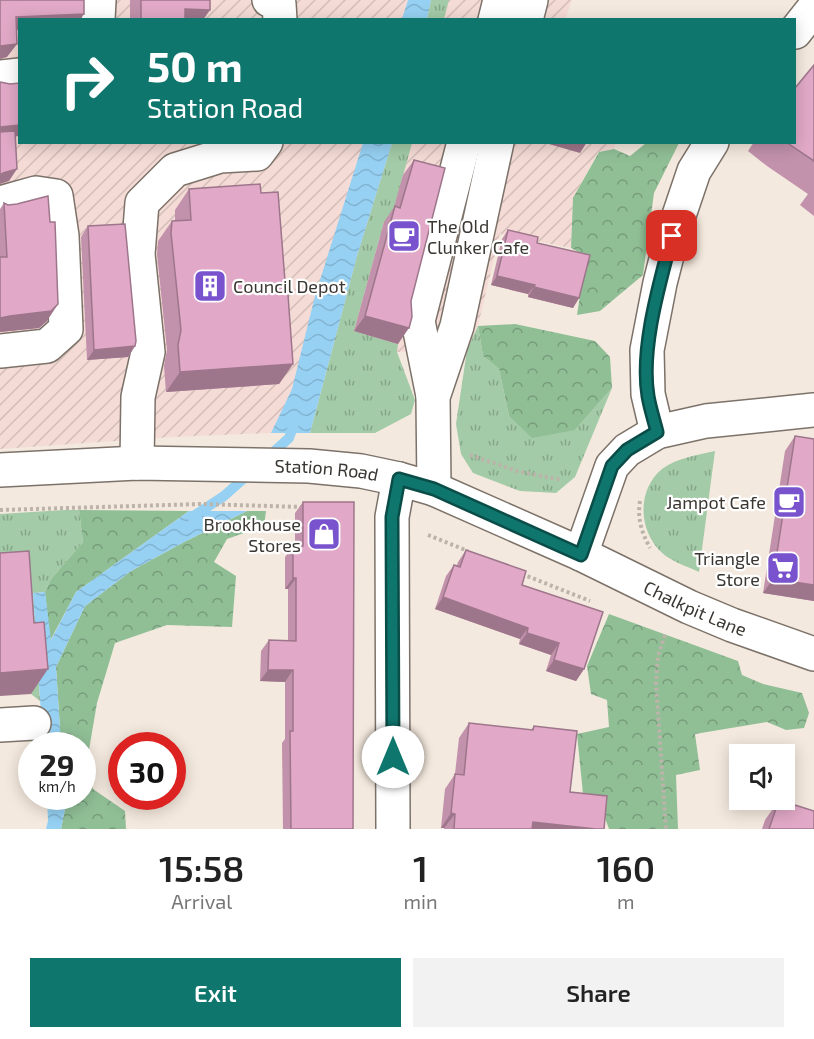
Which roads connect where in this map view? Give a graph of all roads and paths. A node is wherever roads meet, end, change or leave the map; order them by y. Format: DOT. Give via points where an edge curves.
graph roads {
  1 [pos="99,0"];
  2 [pos="269,0"];
  3 [pos="500,0"];
  4 [pos="531,0"];
  5 [pos="814,8"];
  6 [pos="98,18"];
  7 [pos="280,18"];
  8 [pos="496,18"];
  9 [pos="526,18"];
  10 [pos="796,31"];
  11 [pos="18,75"];
  12 [pos="0,76"];
  13 [pos="264,144"];
  14 [pos="463,144"];
  15 [pos="497,144"];
  16 [pos="711,144"];
  17 [pos="221,149"];
  18 [pos="0,203"];
  19 [pos="0,351"];
  20 [pos="434,398"];
  21 [pos="814,410"];
  22 [pos="657,432"];
  23 [pos="137,463"];
  24 [pos="0,470"];
  25 [pos="399,479"];
  26 [pos="434,489"];
  27 [pos="640,499"];
  28 [pos="306,507"];
  29 [pos="0,510"];
  30 [pos="650,550"];
  31 [pos="581,555"];
  32 [pos="689,607"];
  33 [pos="814,654"];
  34 [pos="34,723"];
  35 [pos="0,725"];
  36 [pos="393,829"];
  37 [pos="666,829"];
  1 -- 6 [label="main road"];
  2 -- 7 [label="main road" via="279,4"];
  3 -- 8 [label="main road"];
  4 -- 9 [label="main road"];
  5 -- 10 [label="main road"];
  11 -- 12 [label="main road"];
  13 -- 17 [label="main road" via="257,154"];
  14 -- 20 [label="main road" via="418,321"];
  15 -- 20 [label="main road" via="457,326"];
  16 -- 22 [label="main road" via="694,171 672,236 647,351 648,394"];
  17 -- 23 [label="main road" via="175,170 142,203 138,254 148,352 138,397"];
  18 -- 19 [label="main road" via="36,193 56,196 66,329 47,346"];
  20 -- 26 [label="main road"];
  21 -- 22 [label="main road" via="706,421"];
  22 -- 31 [label="main road" via="627,450 612,466"];
  23 -- 24 [label="main road, Station Road"];
  23 -- 25 [label="main road, Station Road" via="309,466"];
  25 -- 26 [label="main road, Station Road"];
  25 -- 36 [label="main road" via="392,517"];
  26 -- 31 [label="main road, Station Road"];
  27 -- 30 [label="path" via="638,512"];
  28 -- 29 [label="path" via="201,504"];
  31 -- 32 [label="main road, Chalkpit Lane"];
  32 -- 33 [label="main road, Chalkpit Lane"];
  32 -- 37 [label="path" via="665,633 658,656 656,683"];
  34 -- 35 [label="main road"];
}
